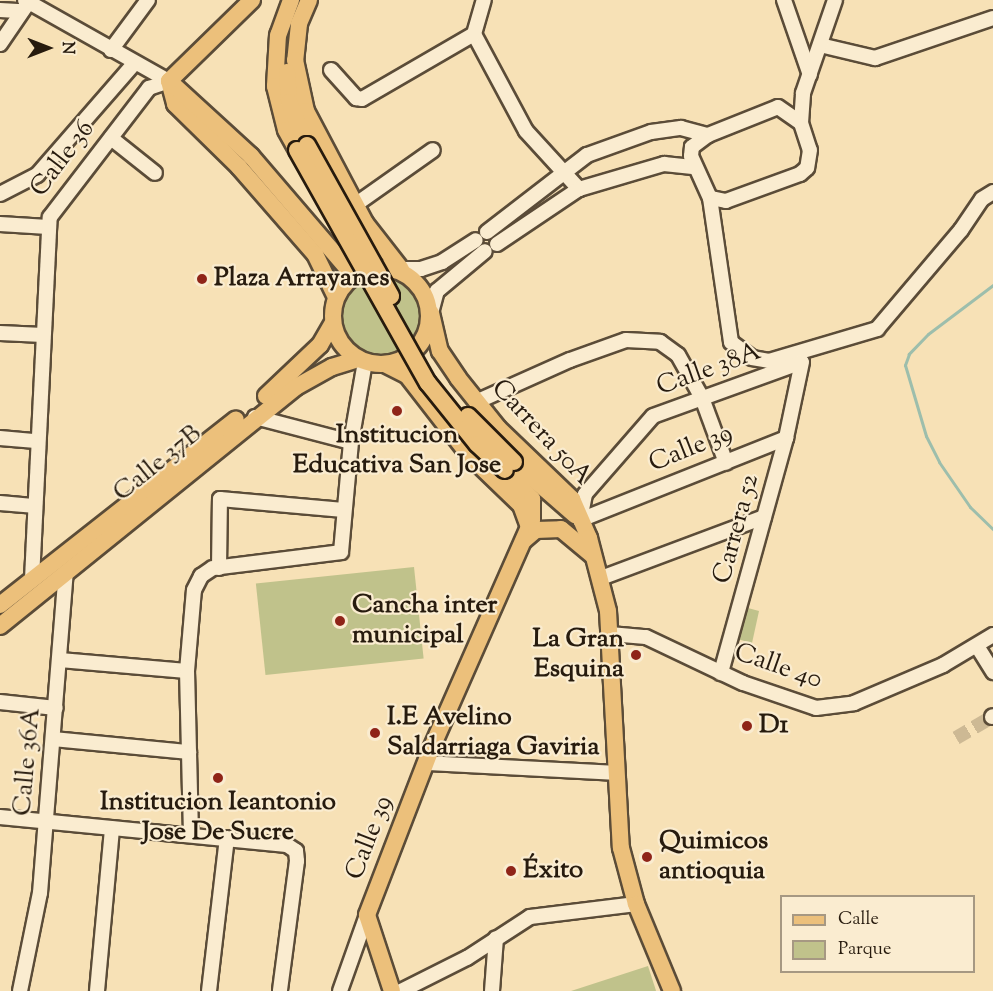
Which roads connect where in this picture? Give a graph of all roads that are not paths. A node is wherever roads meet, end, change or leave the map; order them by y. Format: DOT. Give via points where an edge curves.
graph roads {
  1 [pos="148,0"];
  2 [pos="291,0"];
  3 [pos="309,0"];
  4 [pos="484,0"];
  5 [pos="784,0"];
  6 [pos="835,0"];
  7 [pos="250,2"];
  8 [pos="26,3"];
  9 [pos="0,10"];
  10 [pos="993,18"];
  11 [pos="474,34"];
  12 [pos="0,44"];
  13 [pos="820,45"];
  14 [pos="111,50"];
  15 [pos="134,64"];
  16 [pos="331,70"];
  17 [pos="810,75"];
  18 [pos="169,81"];
  19 [pos="803,93"];
  20 [pos="778,107"];
  21 [pos="801,123"];
  22 [pos="708,135"];
  23 [pos="111,138"];
  24 [pos="302,147"];
  25 [pos="432,150"];
  26 [pos="695,167"];
  27 [pos="564,170"];
  28 [pos="155,173"];
  29 [pos="579,189"];
  30 [pos="993,192"];
  31 [pos="0,194"];
  32 [pos="710,198"];
  33 [pos="355,204"];
  34 [pos="0,224"];
  35 [pos="48,227"];
  36 [pos="482,245"];
  37 [pos="400,269"];
  38 [pos="354,276"];
  39 [pos="336,297"];
  40 [pos="431,313"];
  41 [pos="332,324"];
  42 [pos="0,333"];
  43 [pos="43,335"];
  44 [pos="361,360"];
  45 [pos="802,362"];
  46 [pos="385,364"];
  47 [pos="702,398"];
  48 [pos="476,402"];
  49 [pos="255,417"];
  50 [pos="0,438"];
  51 [pos="786,438"];
  52 [pos="36,441"];
  53 [pos="351,442"];
  54 [pos="726,463"];
  55 [pos="509,466"];
  56 [pos="0,503"];
  57 [pos="33,506"];
  58 [pos="344,510"];
  59 [pos="764,517"];
  60 [pos="580,520"];
  61 [pos="526,534"];
  62 [pos="596,558"];
  63 [pos="219,568"];
  64 [pos="66,572"];
  65 [pos="601,578"];
  66 [pos="32,579"];
  67 [pos="0,605"];
  68 [pos="0,626"];
  69 [pos="610,634"];
  70 [pos="993,635"];
  71 [pos="977,646"];
  72 [pos="60,660"];
  73 [pos="187,671"];
  74 [pos="993,672"];
  75 [pos="721,673"];
  76 [pos="0,702"];
  77 [pos="56,708"];
  78 [pos="53,739"];
  79 [pos="189,752"];
  80 [pos="426,763"];
  81 [pos="616,773"];
  82 [pos="0,817"];
  83 [pos="47,823"];
  84 [pos="112,829"];
  85 [pos="191,834"];
  86 [pos="227,838"];
  87 [pos="636,904"];
  88 [pos="367,915"];
  89 [pos="496,938"];
  90 [pos="20,991"];
  91 [pos="97,991"];
  92 [pos="209,991"];
  93 [pos="280,991"];
  94 [pos="340,991"];
  95 [pos="392,991"];
  96 [pos="401,991"];
  97 [pos="492,991"];
  98 [pos="672,991"];
  1 -- 14 [label="street"];
  2 -- 24 [label="main road" via="278,35 275,86 286,130"];
  3 -- 24 [label="main road" via="294,24 287,60 289,102"];
  3 -- 33 [label="main road" via="300,24 295,60 298,84 306,111"];
  4 -- 11 [label="street"];
  5 -- 17 [label="street"];
  6 -- 13 [label="street"];
  7 -- 18 [label="main road, Calle 36" via="235,30 189,71"];
  8 -- 9 [label="street"];
  8 -- 12 [label="street"];
  8 -- 14 [label="street"];
  10 -- 13 [label="street" via="875,57"];
  11 -- 16 [label="street" via="362,99 356,98"];
  11 -- 27 [label="street" via="526,131"];
  13 -- 17 [label="street"];
  14 -- 15 [label="street"];
  15 -- 18 [label="street"];
  15 -- 31 [label="street" via="37,175"];
  17 -- 19 [label="street"];
  18 -- 23 [label="street, Calle 36" via="149,88"];
  18 -- 38 [label="main road" via="251,156"];
  18 -- 39 [label="main road" via="176,104 266,195 315,254"];
  19 -- 20 [label="street"];
  19 -- 21 [label="street"];
  20 -- 21 [label="street"];
  20 -- 22 [label="street"];
  21 -- 32 [label="street" via="810,160 800,174 726,201"];
  22 -- 26 [label="street" via="692,147"];
  22 -- 27 [label="street" via="681,128 651,132 587,155"];
  23 -- 28 [label="street"];
  23 -- 35 [label="street, Calle 36" via="55,206"];
  24 -- 55 [label="main road, bridge" via="428,383 477,444"];
  25 -- 33 [label="street"];
  26 -- 29 [label="street" via="664,164"];
  26 -- 32 [label="street"];
  27 -- 29 [label="street"];
  27 -- 36 [label="street"];
  29 -- 36 [label="street"];
  30 -- 32 [label="street" via="982,199 961,230 877,329 769,361 752,358 731,342"];
  33 -- 37 [label="main road"];
  34 -- 35 [label="street"];
  35 -- 43 [label="street, Calle 36"];
  36 -- 37 [label="street" via="435,264"];
  36 -- 40 [label="street" via="437,291"];
  37 -- 38 [label="main road"];
  37 -- 40 [label="main road" via="417,282"];
  38 -- 39 [label="main road"];
  39 -- 41 [label="main road"];
  40 -- 46 [label="main road" via="426,333 414,350"];
  40 -- 48 [label="main road, Carrera 50A" via="440,351"];
  41 -- 44 [label="main road" via="346,350"];
  41 -- 66 [label="main road, Calle 37B" via="320,345 286,380"];
  42 -- 43 [label="street"];
  43 -- 52 [label="street, Calle 36"];
  44 -- 46 [label="main road"];
  44 -- 49 [label="main road, Calle 37B" via="333,367 296,387"];
  44 -- 53 [label="street"];
  45 -- 47 [label="street, Calle 38A"];
  45 -- 51 [label="street, Carrera 52"];
  46 -- 61 [label="main road" via="407,375 469,455 521,505"];
  47 -- 48 [label="street" via="678,355 660,342 626,340"];
  47 -- 54 [label="street"];
  47 -- 60 [label="street, Calle 38A" via="653,417 585,494"];
  48 -- 60 [label="main road, Carrera 50A" via="572,499"];
  49 -- 53 [label="street"];
  49 -- 64 [label="main road, Calle 37B"];
  50 -- 52 [label="street"];
  51 -- 54 [label="street, Calle 39"];
  51 -- 59 [label="street, Carrera 52"];
  52 -- 57 [label="street, Calle 36"];
  53 -- 58 [label="street"];
  54 -- 60 [label="street, Calle 39"];
  55 -- 60 [label="main road"];
  55 -- 61 [label="main road, Calle 39" via="532,499 534,510"];
  56 -- 57 [label="street"];
  57 -- 66 [label="street, Calle 36"];
  58 -- 63 [label="street" via="342,546 336,556"];
  58 -- 63 [label="street" via="220,499"];
  59 -- 65 [label="street"];
  59 -- 75 [label="street, Carrera 52"];
  60 -- 62 [label="main road, Carrera 50A"];
  61 -- 62 [label="main road" via="550,527 574,537"];
  61 -- 80 [label="main road, Calle 39"];
  62 -- 65 [label="main road, Carrera 50A"];
  63 -- 73 [label="street" via="201,576 190,602"];
  64 -- 68 [label="main road, Calle 37B"];
  64 -- 72 [label="street, Calle 36A"];
  65 -- 69 [label="main road, Carrera 50A"];
  66 -- 67 [label="main road, Calle 37B"];
  69 -- 75 [label="street, Calle 40" via="646,637"];
  69 -- 81 [label="main road, Carrera 50A"];
  70 -- 71 [label="street, Calle 40"];
  71 -- 74 [label="street"];
  71 -- 75 [label="street, Calle 40" via="924,674 837,708 816,708 778,698"];
  72 -- 73 [label="street"];
  72 -- 77 [label="street, Calle 36A"];
  73 -- 79 [label="street"];
  76 -- 77 [label="street"];
  77 -- 78 [label="street, Calle 36A"];
  78 -- 79 [label="street"];
  78 -- 83 [label="street, Calle 36A"];
  79 -- 85 [label="street"];
  80 -- 81 [label="street"];
  80 -- 88 [label="main road, Calle 39"];
  81 -- 87 [label="main road, Carrera 50A" via="621,848"];
  82 -- 83 [label="street"];
  83 -- 84 [label="street"];
  83 -- 90 [label="street, Calle 36A" via="40,893"];
  84 -- 85 [label="street"];
  84 -- 91 [label="street"];
  85 -- 86 [label="street"];
  86 -- 92 [label="street"];
  86 -- 93 [label="street" via="286,845 296,851"];
  87 -- 89 [label="street" via="542,914"];
  87 -- 98 [label="main road, Carrera 50A"];
  88 -- 94 [label="street, Calle 39"];
  88 -- 95 [label="main road"];
  89 -- 96 [label="street"];
  89 -- 97 [label="street"];
}
